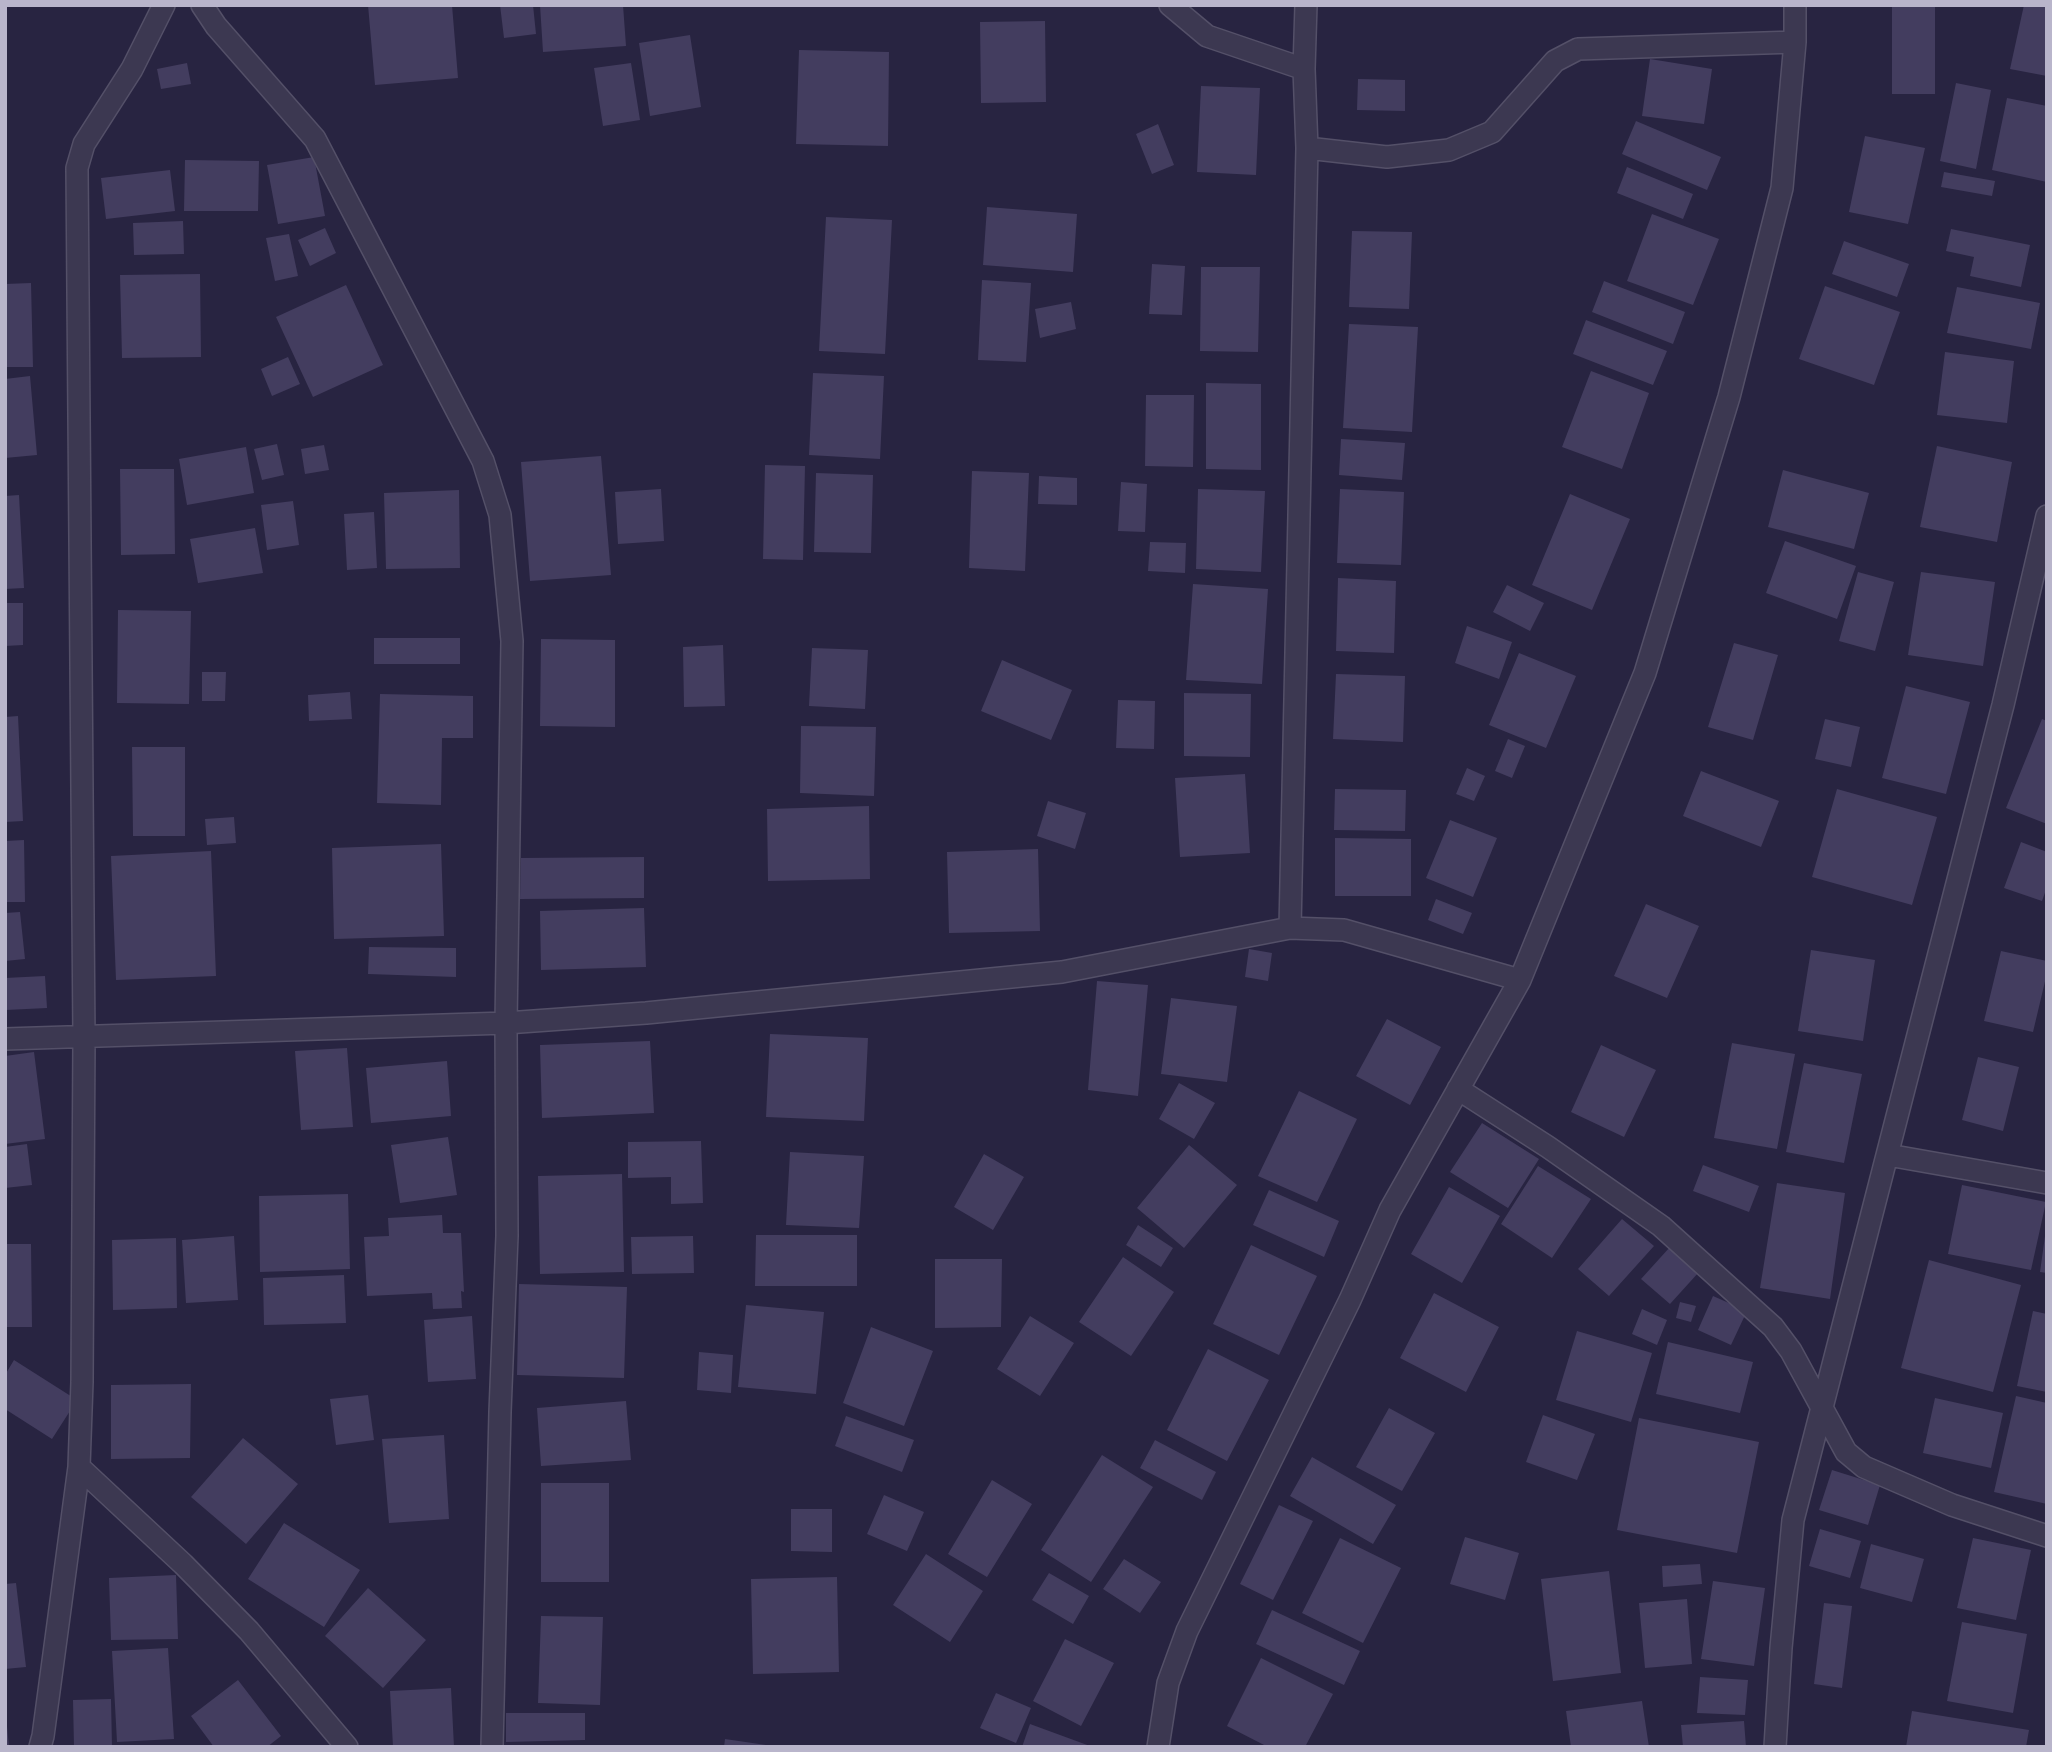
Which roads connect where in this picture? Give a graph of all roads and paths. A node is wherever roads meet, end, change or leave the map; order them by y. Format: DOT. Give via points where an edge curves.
graph roads {
  1 [pos="164,5"];
  2 [pos="202,5"];
  3 [pos="1170,5"];
  4 [pos="1306,5"];
  5 [pos="1795,5"];
  6 [pos="1795,42"];
  7 [pos="1304,69"];
  8 [pos="1307,148"];
  9 [pos="2047,516"];
  10 [pos="1290,928"];
  11 [pos="1520,979"];
  12 [pos="506,1023"];
  13 [pos="83,1037"];
  14 [pos="5,1039"];
  15 [pos="1458,1090"];
  16 [pos="1888,1155"];
  17 [pos="2047,1183"];
  18 [pos="1823,1411"];
  19 [pos="79,1467"];
  20 [pos="2047,1536"];
  21 [pos="40,1747"];
  22 [pos="346,1747"];
  23 [pos="492,1747"];
  24 [pos="1157,1747"];
  25 [pos="1775,1747"];
  1 -- 13 [label="street" via="132,69 84,144 77,168"];
  2 -- 12 [label="street" via="315,139 483,461 500,515 512,641"];
  3 -- 7 [label="street" via="1207,36"];
  4 -- 7 [label="street"];
  5 -- 6 [label="street"];
  6 -- 8 [label="street" via="1578,49 1555,61 1492,132 1449,150 1387,157"];
  6 -- 11 [label="street" via="1782,188 1729,397 1645,673"];
  7 -- 8 [label="street"];
  8 -- 10 [label="street"];
  9 -- 16 [label="street"];
  10 -- 11 [label="street" via="1344,930"];
  10 -- 12 [label="street" via="1062,972"];
  11 -- 15 [label="street"];
  12 -- 13 [label="street"];
  12 -- 23 [label="street" via="508,1237 499,1412"];
  13 -- 14 [label="street"];
  13 -- 19 [label="street"];
  15 -- 18 [label="street" via="1661,1226 1773,1327"];
  15 -- 24 [label="street" via="1390,1210 1187,1631 1168,1683"];
  16 -- 17 [label="street"];
  16 -- 18 [label="street"];
  18 -- 20 [label="street" via="1846,1452 1864,1467 1952,1505"];
  18 -- 25 [label="street" via="1793,1520"];
  19 -- 21 [label="street"];
  19 -- 22 [label="street" via="248,1631"];
}
